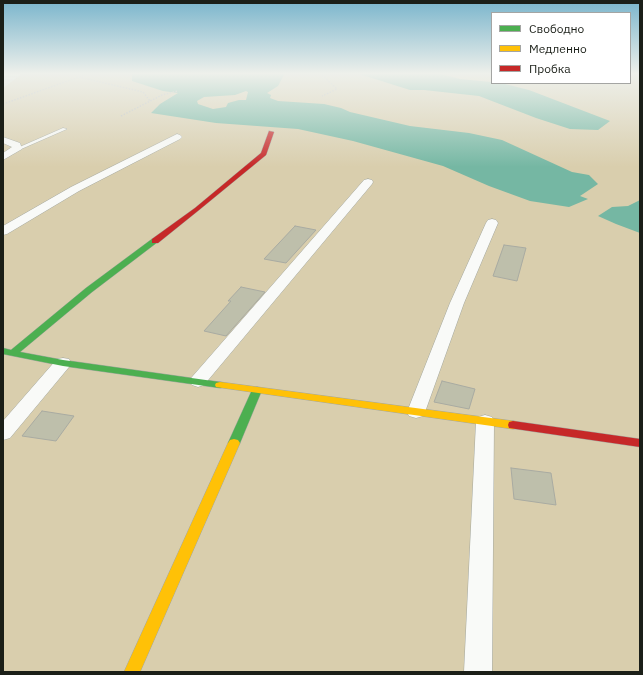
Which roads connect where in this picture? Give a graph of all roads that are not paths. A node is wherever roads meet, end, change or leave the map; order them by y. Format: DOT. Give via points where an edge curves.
graph roads {
  1 [pos="65,129"];
  2 [pos="271,132"];
  3 [pos="177,136"];
  4 [pos="3,140"];
  5 [pos="17,149"];
  6 [pos="3,157"];
  7 [pos="368,182"];
  8 [pos="492,223"];
  9 [pos="3,231"];
  10 [pos="3,351"];
  11 [pos="13,353"];
  12 [pos="63,363"];
  13 [pos="198,382"];
  14 [pos="257,390"];
  15 [pos="416,412"];
  16 [pos="485,422"];
  17 [pos="3,433"];
  18 [pos="640,443"];
  19 [pos="132,672"];
  20 [pos="478,672"];
  1 -- 5 [label="lane"];
  2 -- 11 [label="street" via="264,154 197,209 89,290"];
  3 -- 9 [label="street" via="75,189"];
  4 -- 5 [label="street" via="17,145"];
  5 -- 6 [label="street"];
  7 -- 13 [label="street"];
  8 -- 15 [label="street" via="457,303"];
  10 -- 11 [label="street"];
  11 -- 12 [label="street"];
  12 -- 13 [label="street"];
  12 -- 17 [label="street"];
  13 -- 14 [label="street"];
  14 -- 15 [label="street"];
  14 -- 19 [label="street"];
  15 -- 16 [label="street"];
  16 -- 18 [label="street"];
  16 -- 20 [label="street"];
}
